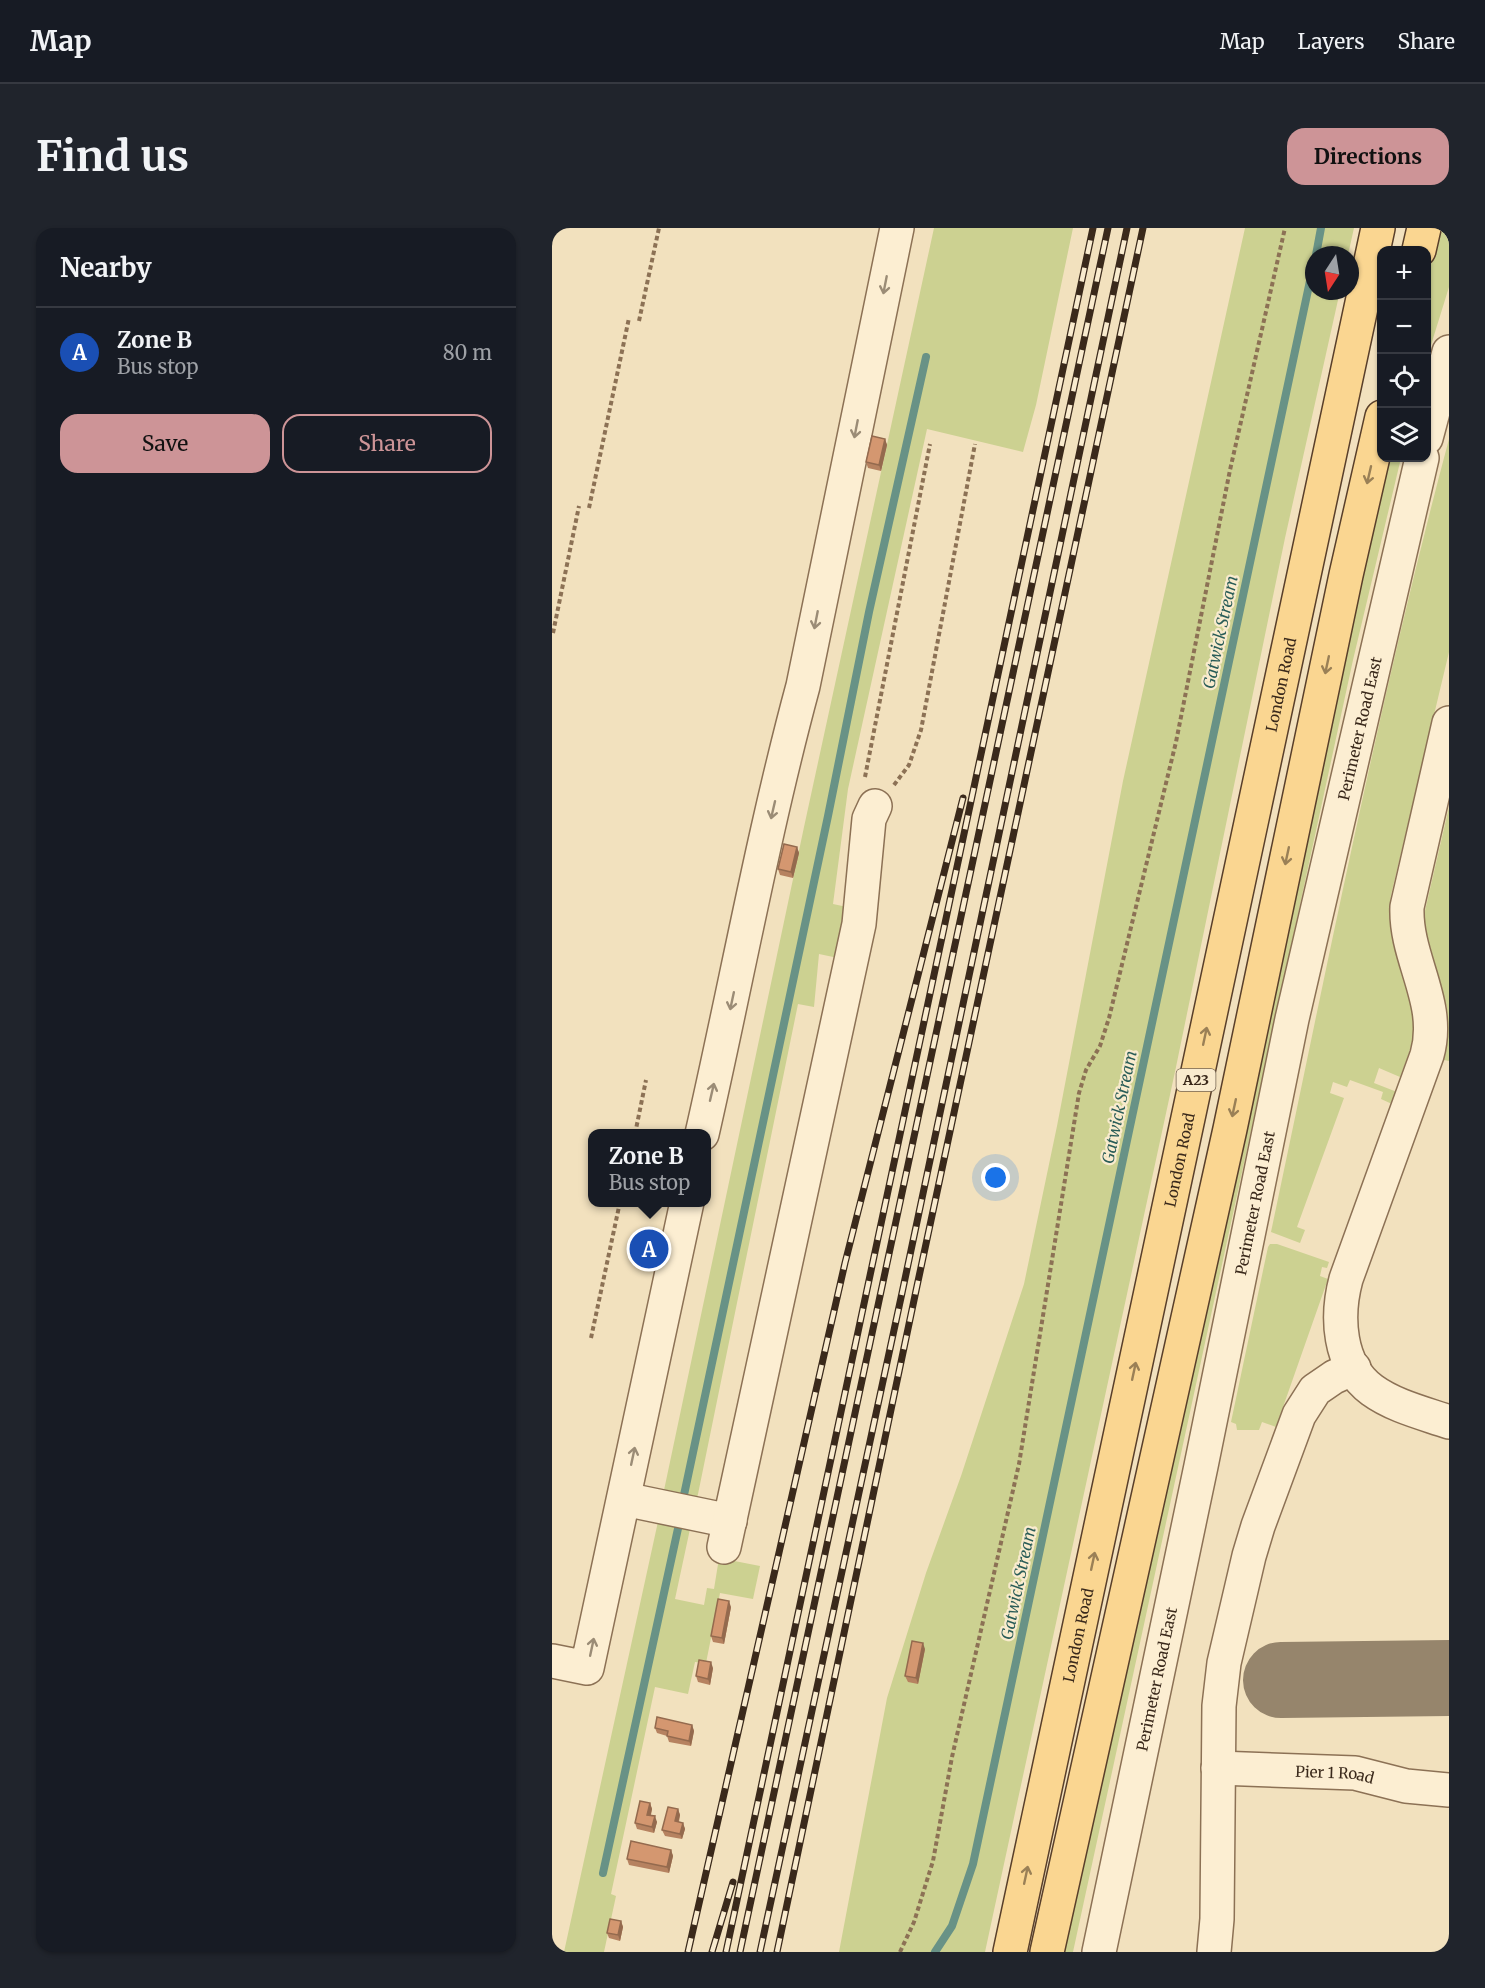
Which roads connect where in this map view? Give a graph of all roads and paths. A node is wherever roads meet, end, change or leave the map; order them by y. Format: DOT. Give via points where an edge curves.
graph roads {
  1 [pos="659,228"];
  2 [pos="897,228"];
  3 [pos="1285,228"];
  4 [pos="1378,228"];
  5 [pos="1424,228"];
  6 [pos="1420,246"];
  7 [pos="629,318"];
  8 [pos="639,321"];
  9 [pos="1449,352"];
  10 [pos="1431,419"];
  11 [pos="1377,439"];
  12 [pos="930,444"];
  13 [pos="975,444"];
  14 [pos="1421,462"];
  15 [pos="579,506"];
  16 [pos="589,508"];
  17 [pos="553,633"];
  18 [pos="1449,723"];
  19 [pos="875,806"];
  20 [pos="646,1080"];
  21 [pos="636,1129"];
  22 [pos="703,1129"];
  23 [pos="619,1207"];
  24 [pos="686,1207"];
  25 [pos="591,1338"];
  26 [pos="1354,1368"];
  27 [pos="1449,1422"];
  28 [pos="624,1499"];
  29 [pos="552,1661"];
  30 [pos="1218,1768"];
  31 [pos="1449,1790"];
  32 [pos="1217,1906"];
  33 [pos="900,1952"];
  34 [pos="1010,1952"];
  35 [pos="1047,1952"];
  36 [pos="1099,1952"];
  37 [pos="1193,1952"];
  38 [pos="1214,1952"];
  1 -- 8 [label="path"];
  2 -- 22 [label="street" via="803,686"];
  3 -- 33 [label="path" via="1230,470 1173,754 1106,1027 1079,1093 1019,1464 952,1757 938,1843 914,1922"];
  34 -- 4 [label="main road, London Road / A23, one-way"];
  5 -- 6 [label="main road"];
  7 -- 16 [label="path"];
  9 -- 10 [label="street"];
  11 -- 35 [label="main road, A23, one-way" via="1230,1129"];
  12 -- 19 [label="path" via="865,775"];
  13 -- 19 [label="path" via="917,746 903,774"];
  14 -- 36 [label="street, Perimeter Road East" via="1292,1019"];
  15 -- 17 [label="path"];
  18 -- 26 [label="street" via="1407,907 1409,936 1431,1017 1431,1039 1342,1293 1341,1331"];
  19 -- 28 [label="street" via="869,819 859,924 727,1534"];
  20 -- 21 [label="path"];
  23 -- 25 [label="path"];
  28 -- 24 [label="street, one-way"];
  26 -- 27 [label="street" via="1378,1394"];
  26 -- 30 [label="street" via="1324,1383 1304,1405 1258,1526 1224,1663"];
  29 -- 28 [label="street, one-way" via="587,1668"];
  30 -- 31 [label="street, Pier 1 Road" via="1354,1773 1406,1786"];
  30 -- 32 [label="street"];
  32 -- 37 [label="street"];
  32 -- 38 [label="street"];
}
